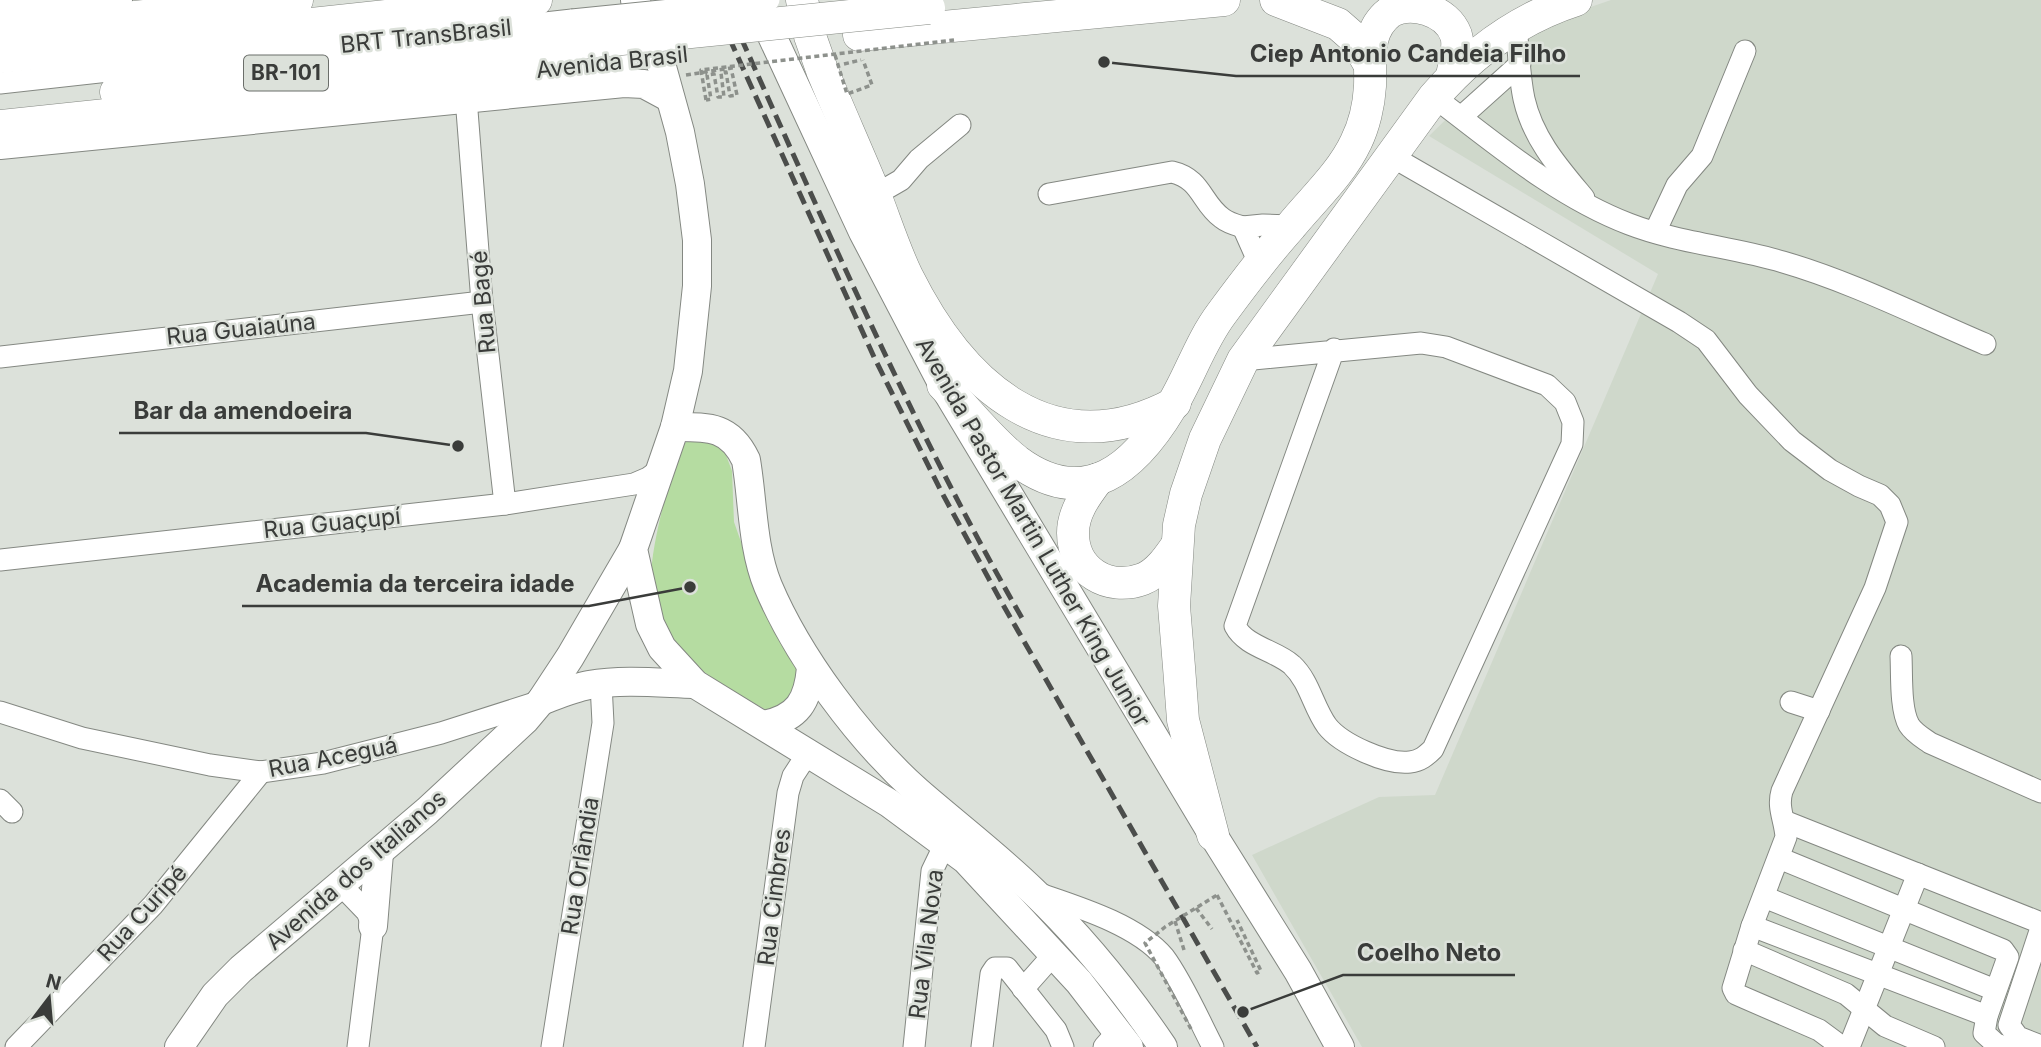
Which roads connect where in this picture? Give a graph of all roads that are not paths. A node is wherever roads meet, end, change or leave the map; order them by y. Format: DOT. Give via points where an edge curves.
graph roads {
  1 [pos="112,0"];
  2 [pos="118,0"];
  3 [pos="297,0"];
  4 [pos="535,0"];
  5 [pos="635,0"];
  6 [pos="656,0"];
  7 [pos="755,0"];
  8 [pos="769,0"];
  9 [pos="802,0"];
  10 [pos="1015,0"];
  11 [pos="1224,0"];
  12 [pos="1276,0"];
  13 [pos="1567,3"];
  14 [pos="0,12"];
  15 [pos="572,24"];
  16 [pos="1516,28"];
  17 [pos="0,31"];
  18 [pos="1745,51"];
  19 [pos="0,57"];
  20 [pos="1368,62"];
  21 [pos="1520,64"];
  22 [pos="0,71"];
  23 [pos="0,83"];
  24 [pos="667,87"];
  25 [pos="1443,87"];
  26 [pos="466,99"];
  27 [pos="0,104"];
  28 [pos="1461,117"];
  29 [pos="960,125"];
  30 [pos="0,126"];
  31 [pos="0,145"];
  32 [pos="1395,150"];
  33 [pos="1049,194"];
  34 [pos="875,195"];
  35 [pos="1589,205"];
  36 [pos="1290,226"];
  37 [pos="1243,227"];
  38 [pos="1655,232"];
  39 [pos="1258,263"];
  40 [pos="482,302"];
  41 [pos="1985,344"];
  42 [pos="1334,349"];
  43 [pos="0,357"];
  44 [pos="1242,360"];
  45 [pos="943,385"];
  46 [pos="1172,405"];
  47 [pos="675,427"];
  48 [pos="659,470"];
  49 [pos="1098,479"];
  50 [pos="505,504"];
  51 [pos="1177,545"];
  52 [pos="633,549"];
  53 [pos="0,560"];
  54 [pos="1901,656"];
  55 [pos="811,668"];
  56 [pos="601,684"];
  57 [pos="695,684"];
  58 [pos="541,701"];
  59 [pos="1791,702"];
  60 [pos="1819,711"];
  61 [pos="0,712"];
  62 [pos="764,725"];
  63 [pos="808,753"];
  64 [pos="261,772"];
  65 [pos="2041,792"];
  66 [pos="1784,821"];
  67 [pos="1213,835"];
  68 [pos="945,844"];
  69 [pos="379,853"];
  70 [pos="1779,858"];
  71 [pos="1918,874"];
  72 [pos="341,885"];
  73 [pos="1034,892"];
  74 [pos="1764,897"];
  75 [pos="1904,909"];
  76 [pos="373,926"];
  77 [pos="1752,926"];
  78 [pos="1889,947"];
  79 [pos="1744,950"];
  80 [pos="1054,954"];
  81 [pos="1878,975"];
  82 [pos="1023,989"];
  83 [pos="1995,990"];
  84 [pos="1865,1009"];
  85 [pos="1987,1016"];
  86 [pos="1117,1042"];
  87 [pos="2041,1046"];
  88 [pos="16,1047"];
  89 [pos="179,1047"];
  90 [pos="358,1047"];
  91 [pos="552,1047"];
  92 [pos="754,1047"];
  93 [pos="914,1047"];
  94 [pos="982,1047"];
  95 [pos="1063,1047"];
  96 [pos="1163,1047"];
  97 [pos="1213,1047"];
  98 [pos="1340,1047"];
  99 [pos="1842,1047"];
  100 [pos="1849,1047"];
  101 [pos="1934,1047"];
  102 [pos="2005,1047"];
  1 -- 2 [label="main road"];
  1 -- 14 [label="main road"];
  3 -- 17 [label="highway"];
  4 -- 19 [label="highway, BR-101"];
  5 -- 24 [label="main road"];
  6 -- 15 [label="street, BRT TransBrasil"];
  7 -- 45 [label="main road, Avenida Pastor Martin Luther King Junior" via="863,232"];
  8 -- 15 [label="street, BRT TransBrasil, bridge"];
  9 -- 34 [label="highway" via="822,70"];
  10 -- 15 [label="highway, Avenida Brasil / BR-101, bridge"];
  11 -- 30 [label="highway, Avenida Brasil" via="861,47 548,69"];
  12 -- 20 [label="highway" via="1338,24 1354,38"];
  13 -- 16 [label="highway"];
  15 -- 22 [label="street, BRT TransBrasil"];
  15 -- 23 [label="street, BRT TransBrasil"];
  15 -- 27 [label="highway, Avenida Brasil / BR-101" via="477,52"];
  16 -- 21 [label="street"];
  16 -- 25 [label="highway" via="1477,54"];
  18 -- 38 [label="street" via="1702,156 1677,185"];
  20 -- 25 [label="highway" via="1371,41 1391,11 1415,6 1431,9 1443,16 1457,37 1457,52"];
  20 -- 36 [label="highway" via="1368,99 1356,142 1339,171"];
  21 -- 28 [label="street"];
  21 -- 35 [label="street" via="1534,127 1547,152"];
  24 -- 26 [label="main road, Avenida Brasil" via="624,83"];
  24 -- 47 [label="main road" via="680,132 697,240 688,371"];
  25 -- 28 [label="street"];
  25 -- 32 [label="highway"];
  26 -- 31 [label="main road, Avenida Brasil"];
  26 -- 40 [label="street, Rua Bagé"];
  28 -- 35 [label="street"];
  29 -- 34 [label="street" via="901,180"];
  32 -- 44 [label="highway"];
  32 -- 60 [label="street" via="1706,340 1748,395 1803,449 1890,505 1897,522 1875,588"];
  33 -- 37 [label="street" via="1172,172 1189,178 1220,217"];
  34 -- 46 [label="highway" via="907,276 940,329 967,366 1005,400 1041,418 1087,427 1144,418"];
  35 -- 38 [label="street"];
  36 -- 37 [label="street"];
  36 -- 39 [label="highway"];
  37 -- 39 [label="street"];
  38 -- 41 [label="street" via="1784,262"];
  39 -- 46 [label="highway" via="1218,318"];
  40 -- 43 [label="street, Rua Guaiaúna"];
  40 -- 50 [label="street, Rua Bagé"];
  42 -- 42 [label="street" via="1421,343 1446,347 1547,385 1565,402 1573,422 1572,444 1433,750 1408,762 1387,760 1334,734 1303,676 1239,634 1235,626"];
  42 -- 44 [label="street"];
  44 -- 46 [label="highway"];
  44 -- 51 [label="highway" via="1194,467"];
  45 -- 49 [label="highway" via="1008,453 1033,471 1066,482"];
  45 -- 67 [label="main road, Avenida Pastor Martin Luther King Junior"];
  46 -- 49 [label="highway" via="1132,459"];
  47 -- 48 [label="main road"];
  47 -- 55 [label="main road" via="721,431 740,448 746,460 767,583"];
  48 -- 50 [label="street, Rua Guaçupí" via="634,484"];
  48 -- 52 [label="main road"];
  49 -- 51 [label="highway" via="1081,503 1073,533 1085,569 1111,582 1144,579"];
  50 -- 53 [label="street, Rua Guaçupí"];
  51 -- 67 [label="highway" via="1174,606 1183,720"];
  52 -- 57 [label="main road" via="650,624 662,648"];
  52 -- 58 [label="main road, Avenida dos Italianos"];
  54 -- 65 [label="street" via="1904,710 1915,732"];
  55 -- 62 [label="main road" via="803,701 794,713"];
  55 -- 73 [label="main road" via="862,733 916,790"];
  56 -- 57 [label="main road, Avenida dos Italianos"];
  56 -- 58 [label="main road, Avenida dos Italianos"];
  56 -- 91 [label="street, Rua Orlândia" via="603,723"];
  57 -- 62 [label="main road"];
  58 -- 64 [label="street, Rua Aceguá" via="428,737 323,763"];
  58 -- 69 [label="main road, Avenida dos Italianos"];
  59 -- 60 [label="street"];
  60 -- 66 [label="street" via="1782,791 1779,802"];
  61 -- 64 [label="street, Rua Aceguá" via="82,738"];
  62 -- 63 [label="main road"];
  63 -- 68 [label="main road"];
  63 -- 92 [label="street, Rua Cimbres" via="788,793"];
  64 -- 88 [label="street, Rua Curipé" via="153,905"];
  66 -- 70 [label="street" via="1786,837"];
  66 -- 71 [label="street"];
  67 -- 98 [label="main road, Avenida Pastor Martin Luther King Junior"];
  68 -- 80 [label="main road" via="966,860"];
  68 -- 93 [label="street, Rua Vila Nova" via="932,871"];
  69 -- 72 [label="main road, Avenida dos Italianos"];
  69 -- 76 [label="main road"];
  70 -- 74 [label="street"];
  70 -- 75 [label="street"];
  71 -- 75 [label="street"];
  71 -- 87 [label="street" via="2036,921 2041,928 2009,1025 2018,1037"];
  72 -- 76 [label="street" via="367,912"];
  72 -- 89 [label="main road, Avenida dos Italianos" via="232,978"];
  73 -- 96 [label="main road" via="1120,986"];
  73 -- 97 [label="street" via="1106,920 1153,946 1171,968"];
  74 -- 77 [label="street"];
  74 -- 78 [label="street"];
  75 -- 78 [label="street"];
  75 -- 83 [label="street" via="2003,950 2008,957"];
  76 -- 90 [label="street"];
  77 -- 79 [label="street"];
  77 -- 81 [label="street"];
  78 -- 81 [label="street"];
  78 -- 83 [label="street"];
  79 -- 84 [label="street" via="1846,994"];
  79 -- 99 [label="street" via="1734,980 1737,994 1819,1030"];
  80 -- 82 [label="street"];
  80 -- 86 [label="main road"];
  81 -- 84 [label="street"];
  81 -- 85 [label="street"];
  82 -- 94 [label="street" via="1007,968 995,968"];
  82 -- 95 [label="street" via="1056,1030"];
  83 -- 85 [label="street"];
  84 -- 100 [label="street"];
  84 -- 101 [label="street" via="1885,1026"];
  85 -- 102 [label="street" via="1984,1033"];
}
